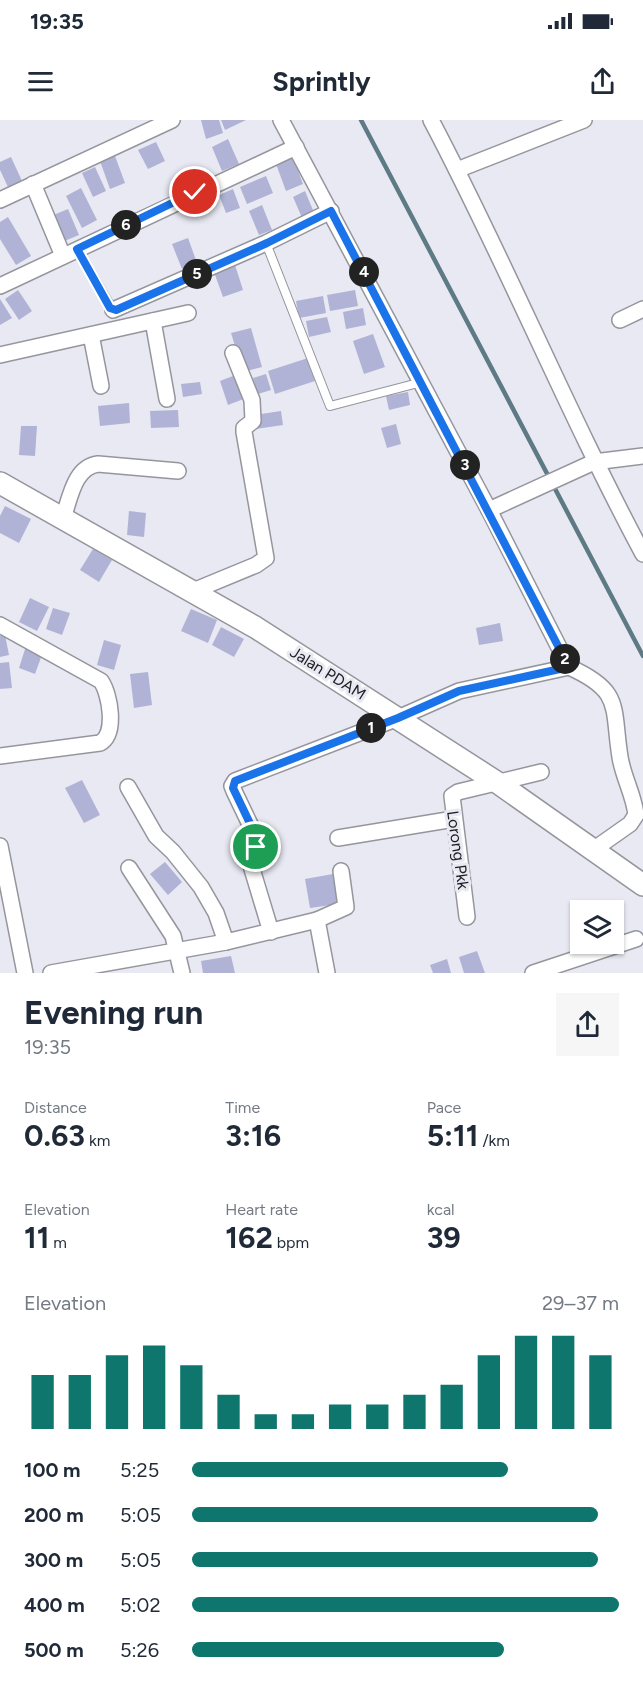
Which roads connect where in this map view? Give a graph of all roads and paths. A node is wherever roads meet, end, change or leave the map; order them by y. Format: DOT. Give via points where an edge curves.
graph roads {
  1 [pos="172,120"];
  2 [pos="281,120"];
  3 [pos="431,120"];
  4 [pos="584,120"];
  5 [pos="296,147"];
  6 [pos="457,170"];
  7 [pos="33,184"];
  8 [pos="0,200"];
  9 [pos="331,211"];
  10 [pos="267,243"];
  11 [pos="70,253"];
  12 [pos="0,286"];
  13 [pos="643,309"];
  14 [pos="113,310"];
  15 [pos="189,313"];
  16 [pos="620,320"];
  17 [pos="153,321"];
  18 [pos="91,335"];
  19 [pos="234,353"];
  20 [pos="0,355"];
  21 [pos="422,382"];
  22 [pos="101,386"];
  23 [pos="167,399"];
  24 [pos="643,456"];
  25 [pos="594,462"];
  26 [pos="178,471"];
  27 [pos="0,483"];
  28 [pos="489,510"];
  29 [pos="63,518"];
  30 [pos="643,554"];
  31 [pos="192,591"];
  32 [pos="0,625"];
  33 [pos="569,667"];
  34 [pos="398,718"];
  35 [pos="0,756"];
  36 [pos="541,772"];
  37 [pos="498,783"];
  38 [pos="128,787"];
  39 [pos="454,819"];
  40 [pos="339,837"];
  41 [pos="0,846"];
  42 [pos="593,850"];
  43 [pos="129,868"];
  44 [pos="341,870"];
  45 [pos="643,885"];
  46 [pos="467,916"];
  47 [pos="317,920"];
  48 [pos="271,932"];
  49 [pos="636,939"];
  50 [pos="226,942"];
  51 [pos="178,951"];
  52 [pos="26,973"];
  53 [pos="51,973"];
  54 [pos="182,973"];
  55 [pos="327,973"];
  56 [pos="533,973"];
  1 -- 7 [label="street"];
  2 -- 5 [label="street"];
  3 -- 6 [label="street"];
  4 -- 6 [label="street"];
  5 -- 9 [label="street"];
  5 -- 11 [label="street"];
  6 -- 25 [label="street"];
  7 -- 8 [label="street"];
  7 -- 11 [label="street"];
  9 -- 10 [label="street"];
  9 -- 21 [label="street"];
  10 -- 14 [label="street"];
  10 -- 21 [label="lane" via="330,406"];
  11 -- 12 [label="street"];
  11 -- 14 [label="lane"];
  13 -- 16 [label="street"];
  15 -- 17 [label="street"];
  17 -- 18 [label="street"];
  17 -- 23 [label="street"];
  18 -- 20 [label="street"];
  18 -- 22 [label="street"];
  19 -- 31 [label="street" via="252,400 253,421 244,432 266,558"];
  21 -- 28 [label="street"];
  24 -- 25 [label="street"];
  25 -- 28 [label="street"];
  25 -- 30 [label="street"];
  26 -- 29 [label="street" via="98,464 86,467 80,473"];
  27 -- 29 [label="street, Jalan PDAM"];
  28 -- 33 [label="street"];
  29 -- 31 [label="street, Jalan PDAM"];
  31 -- 34 [label="street, Jalan PDAM"];
  32 -- 35 [label="street" via="101,681 106,691 110,731 100,743"];
  33 -- 34 [label="street" via="459,691"];
  33 -- 42 [label="street" via="590,677 611,698 620,758 636,815 630,824"];
  34 -- 37 [label="street, Jalan PDAM"];
  34 -- 48 [label="street" via="233,783 256,839 249,859"];
  36 -- 37 [label="street"];
  37 -- 39 [label="street, Lorong Pkk" via="453,794"];
  37 -- 42 [label="street, Jalan PDAM"];
  38 -- 50 [label="street" via="156,836 201,887"];
  39 -- 40 [label="street"];
  39 -- 46 [label="street, Lorong Pkk"];
  41 -- 52 [label="street"];
  42 -- 45 [label="street, Jalan PDAM"];
  43 -- 51 [label="street" via="160,913"];
  44 -- 47 [label="street" via="346,907"];
  47 -- 48 [label="street"];
  47 -- 55 [label="street"];
  48 -- 50 [label="street"];
  49 -- 56 [label="street"];
  50 -- 51 [label="street"];
  51 -- 53 [label="street"];
  51 -- 54 [label="street"];
}
